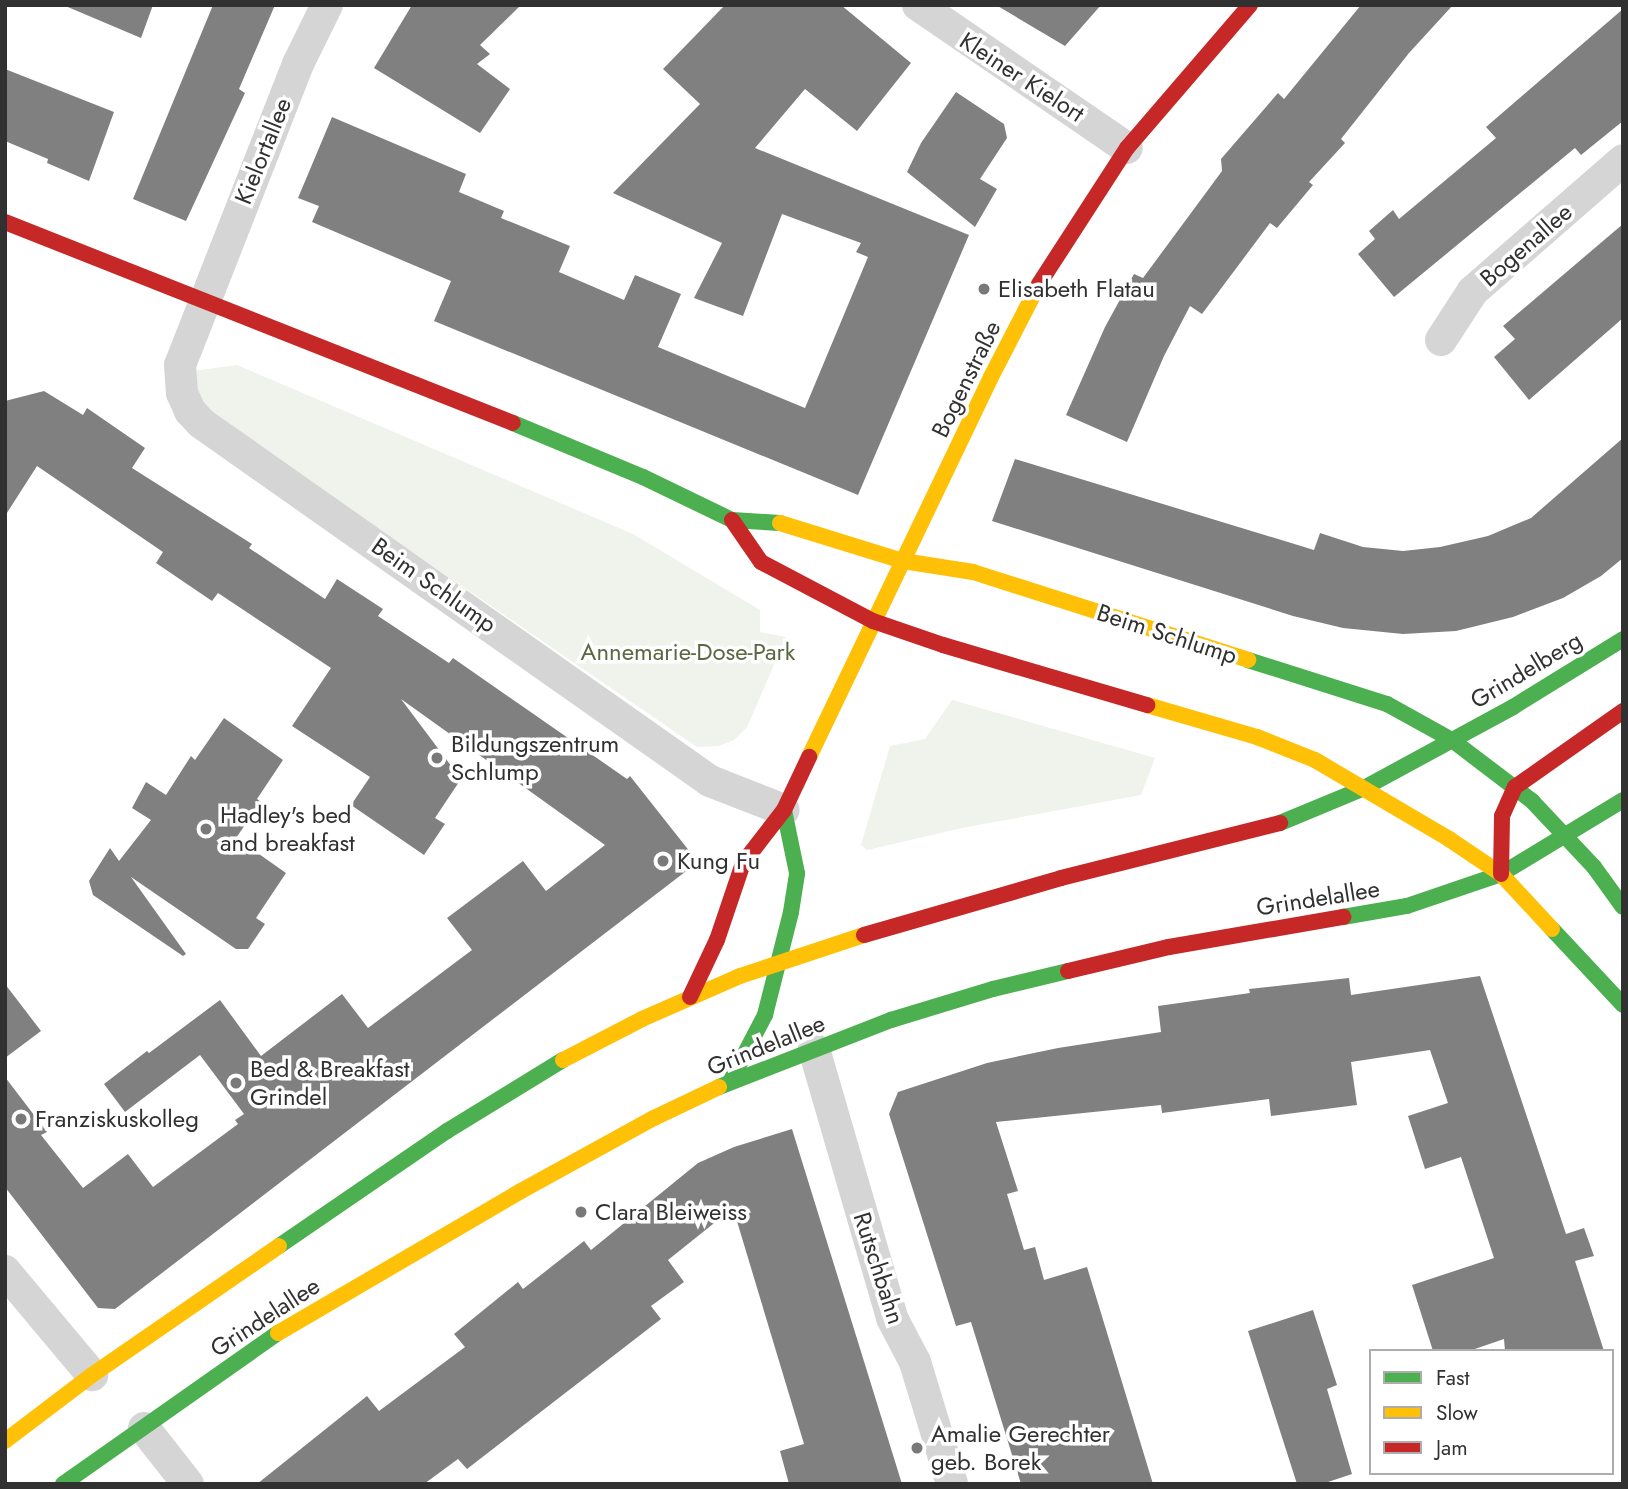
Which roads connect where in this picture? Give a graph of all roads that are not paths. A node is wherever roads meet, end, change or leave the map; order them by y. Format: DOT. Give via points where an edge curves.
graph roads {
  1 [pos="327,5"];
  2 [pos="918,5"];
  3 [pos="1250,5"];
  4 [pos="1127,148"];
  5 [pos="1623,160"];
  6 [pos="5,222"];
  7 [pos="204,299"];
  8 [pos="1441,340"];
  9 [pos="732,520"];
  10 [pos="903,561"];
  11 [pos="873,621"];
  12 [pos="1623,639"];
  13 [pos="1623,711"];
  14 [pos="1452,740"];
  15 [pos="1515,787"];
  16 [pos="1364,788"];
  17 [pos="1623,800"];
  18 [pos="784,810"];
  19 [pos="1564,834"];
  20 [pos="1501,874"];
  21 [pos="1623,907"];
  22 [pos="779,962"];
  23 [pos="690,997"];
  24 [pos="1623,1005"];
  25 [pos="814,1049"];
  26 [pos="730,1082"];
  27 [pos="5,1271"];
  28 [pos="92,1375"];
  29 [pos="144,1428"];
  30 [pos="5,1441"];
  31 [pos="63,1484"];
  32 [pos="188,1484"];
  33 [pos="952,1484"];
  1 -- 7 [label="street, Kielortallee" via="298,64"];
  2 -- 4 [label="street, Kleiner Kielort"];
  3 -- 4 [label="main road, Bogenstraße"];
  4 -- 10 [label="main road, Bogenstraße" via="1040,282"];
  5 -- 8 [label="street, Bogenallee" via="1473,291"];
  6 -- 7 [label="main road, Beim Schlump"];
  7 -- 9 [label="main road, Beim Schlump" via="578,450"];
  7 -- 18 [label="street, Beim Schlump" via="180,365 182,393 201,423 710,781"];
  9 -- 10 [label="main road, Beim Schlump" via="780,523"];
  9 -- 11 [label="main road" via="761,562"];
  10 -- 11 [label="main road, Bogenstraße"];
  10 -- 14 [label="main road, Beim Schlump" via="973,572 1316,679 1387,704"];
  11 -- 16 [label="main road" via="1257,737 1315,760"];
  11 -- 18 [label="main road, Bogenstraße"];
  12 -- 14 [label="main road, Grindelberg"];
  13 -- 15 [label="main road"];
  14 -- 15 [label="main road, Beim Schlump"];
  14 -- 16 [label="main road, Grindelallee"];
  15 -- 19 [label="main road, Beim Schlump"];
  15 -- 20 [label="main road" via="1502,816"];
  16 -- 20 [label="main road"];
  16 -- 22 [label="main road, Grindelallee" via="1267,828 1061,878"];
  17 -- 19 [label="main road"];
  18 -- 22 [label="main road" via="797,873"];
  18 -- 23 [label="main road, Bogenstraße" via="743,863 717,940"];
  19 -- 20 [label="main road, Grindelallee"];
  19 -- 21 [label="main road, Beim Schlump"];
  20 -- 24 [label="main road"];
  20 -- 25 [label="main road, Grindelallee" via="1407,906 1242,933 993,989"];
  22 -- 23 [label="main road, Grindelallee"];
  22 -- 26 [label="main road" via="765,1015"];
  23 -- 28 [label="main road, Grindelallee" via="566,1058 447,1131"];
  25 -- 26 [label="main road, Grindelallee"];
  25 -- 33 [label="street, Rutschbahn" via="892,1318 915,1362"];
  26 -- 29 [label="main road, Grindelallee" via="654,1118 381,1271 283,1330"];
  27 -- 28 [label="street"];
  28 -- 30 [label="main road, Grindelallee"];
  29 -- 31 [label="main road, Grindelallee"];
  29 -- 32 [label="street"];
}
